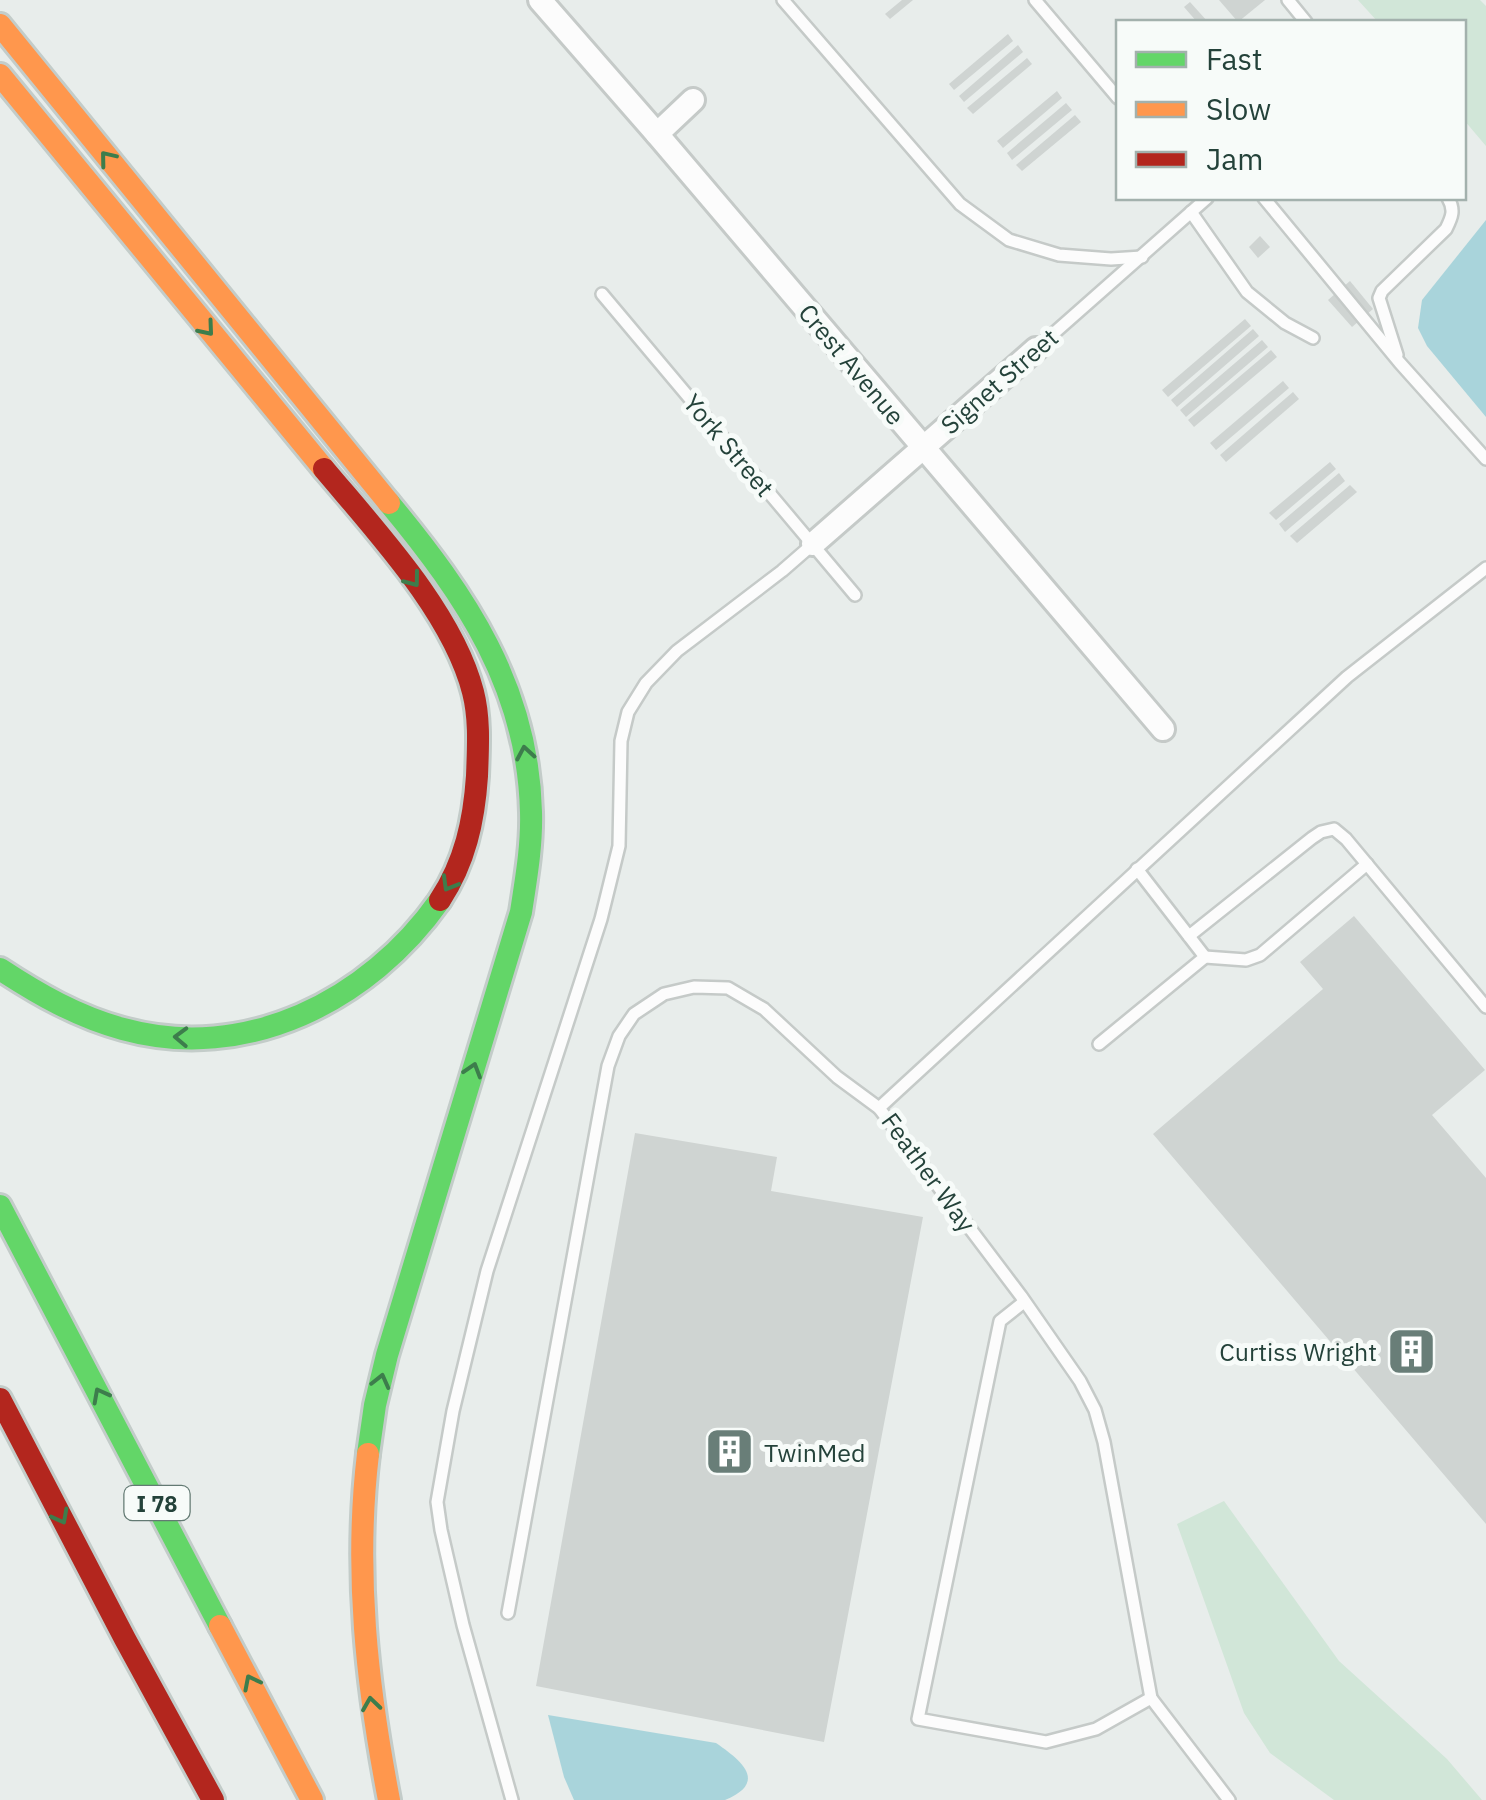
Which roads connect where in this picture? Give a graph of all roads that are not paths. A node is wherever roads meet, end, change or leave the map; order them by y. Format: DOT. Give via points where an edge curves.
graph roads {
  1 [pos="540,0"];
  2 [pos="783,0"];
  3 [pos="1034,0"];
  4 [pos="1288,0"];
  5 [pos="1304,20"];
  6 [pos="0,26"];
  7 [pos="0,75"];
  8 [pos="1116,96"];
  9 [pos="693,100"];
  10 [pos="657,134"];
  11 [pos="1203,200"];
  12 [pos="1266,200"];
  13 [pos="1449,200"];
  14 [pos="1188,214"];
  15 [pos="1142,257"];
  16 [pos="602,294"];
  17 [pos="1314,338"];
  18 [pos="1036,349"];
  19 [pos="1400,362"];
  20 [pos="923,447"];
  21 [pos="1486,459"];
  22 [pos="813,544"];
  23 [pos="1486,568"];
  24 [pos="855,595"];
  25 [pos="1164,729"];
  26 [pos="1367,864"];
  27 [pos="1137,869"];
  28 [pos="1189,936"];
  29 [pos="1205,957"];
  30 [pos="0,969"];
  31 [pos="1486,1007"];
  32 [pos="1099,1044"];
  33 [pos="879,1108"];
  34 [pos="0,1206"];
  35 [pos="1024,1302"];
  36 [pos="0,1400"];
  37 [pos="508,1613"];
  38 [pos="1151,1698"];
  39 [pos="213,1800"];
  40 [pos="312,1800"];
  41 [pos="388,1800"];
  42 [pos="512,1800"];
  43 [pos="1229,1800"];
  1 -- 10 [label="street, Crest Avenue"];
  2 -- 15 [label="lane" via="960,204 1009,240 1059,255"];
  3 -- 8 [label="lane"];
  4 -- 5 [label="lane"];
  41 -- 6 [label="highway, one-way" via="361,1594 366,1464 390,1348 529,874 531,797 518,718 481,626 436,560"];
  7 -- 30 [label="highway, one-way" via="421,589 461,658 478,742 469,838 439,902 390,958 304,1016 224,1036 143,1034 68,1008"];
  9 -- 10 [label="street"];
  10 -- 20 [label="street, Crest Avenue"];
  11 -- 14 [label="lane, Signet Street"];
  12 -- 19 [label="lane"];
  13 -- 19 [label="lane" via="1446,229 1379,298"];
  14 -- 15 [label="lane, Signet Street"];
  14 -- 17 [label="lane" via="1246,292"];
  15 -- 18 [label="lane, Signet Street"];
  16 -- 22 [label="lane, York Street"];
  18 -- 20 [label="street, Signet Street"];
  19 -- 21 [label="lane"];
  20 -- 22 [label="street, Signet Street"];
  20 -- 25 [label="street, Crest Avenue"];
  22 -- 24 [label="lane, York Street"];
  22 -- 42 [label="lane" via="676,651 628,712 621,741 619,846 601,919 488,1271 453,1411 437,1502 441,1530"];
  23 -- 27 [label="lane, Feather Way" via="1346,677"];
  26 -- 28 [label="lane" via="1338,831 1320,832"];
  26 -- 29 [label="lane" via="1260,955"];
  26 -- 31 [label="lane"];
  27 -- 28 [label="lane"];
  27 -- 33 [label="lane, Feather Way"];
  28 -- 29 [label="lane"];
  29 -- 32 [label="lane"];
  33 -- 35 [label="lane, Feather Way"];
  33 -- 37 [label="lane" via="764,1010 728,988 694,986 664,994 634,1014 608,1066"];
  40 -- 34 [label="highway, I 78, one-way"];
  35 -- 38 [label="lane, Feather Way" via="1094,1410"];
  35 -- 38 [label="lane" via="1000,1321 918,1719 1046,1742 1096,1728"];
  36 -- 39 [label="highway, one-way"];
  38 -- 43 [label="lane, Feather Way"];
}
